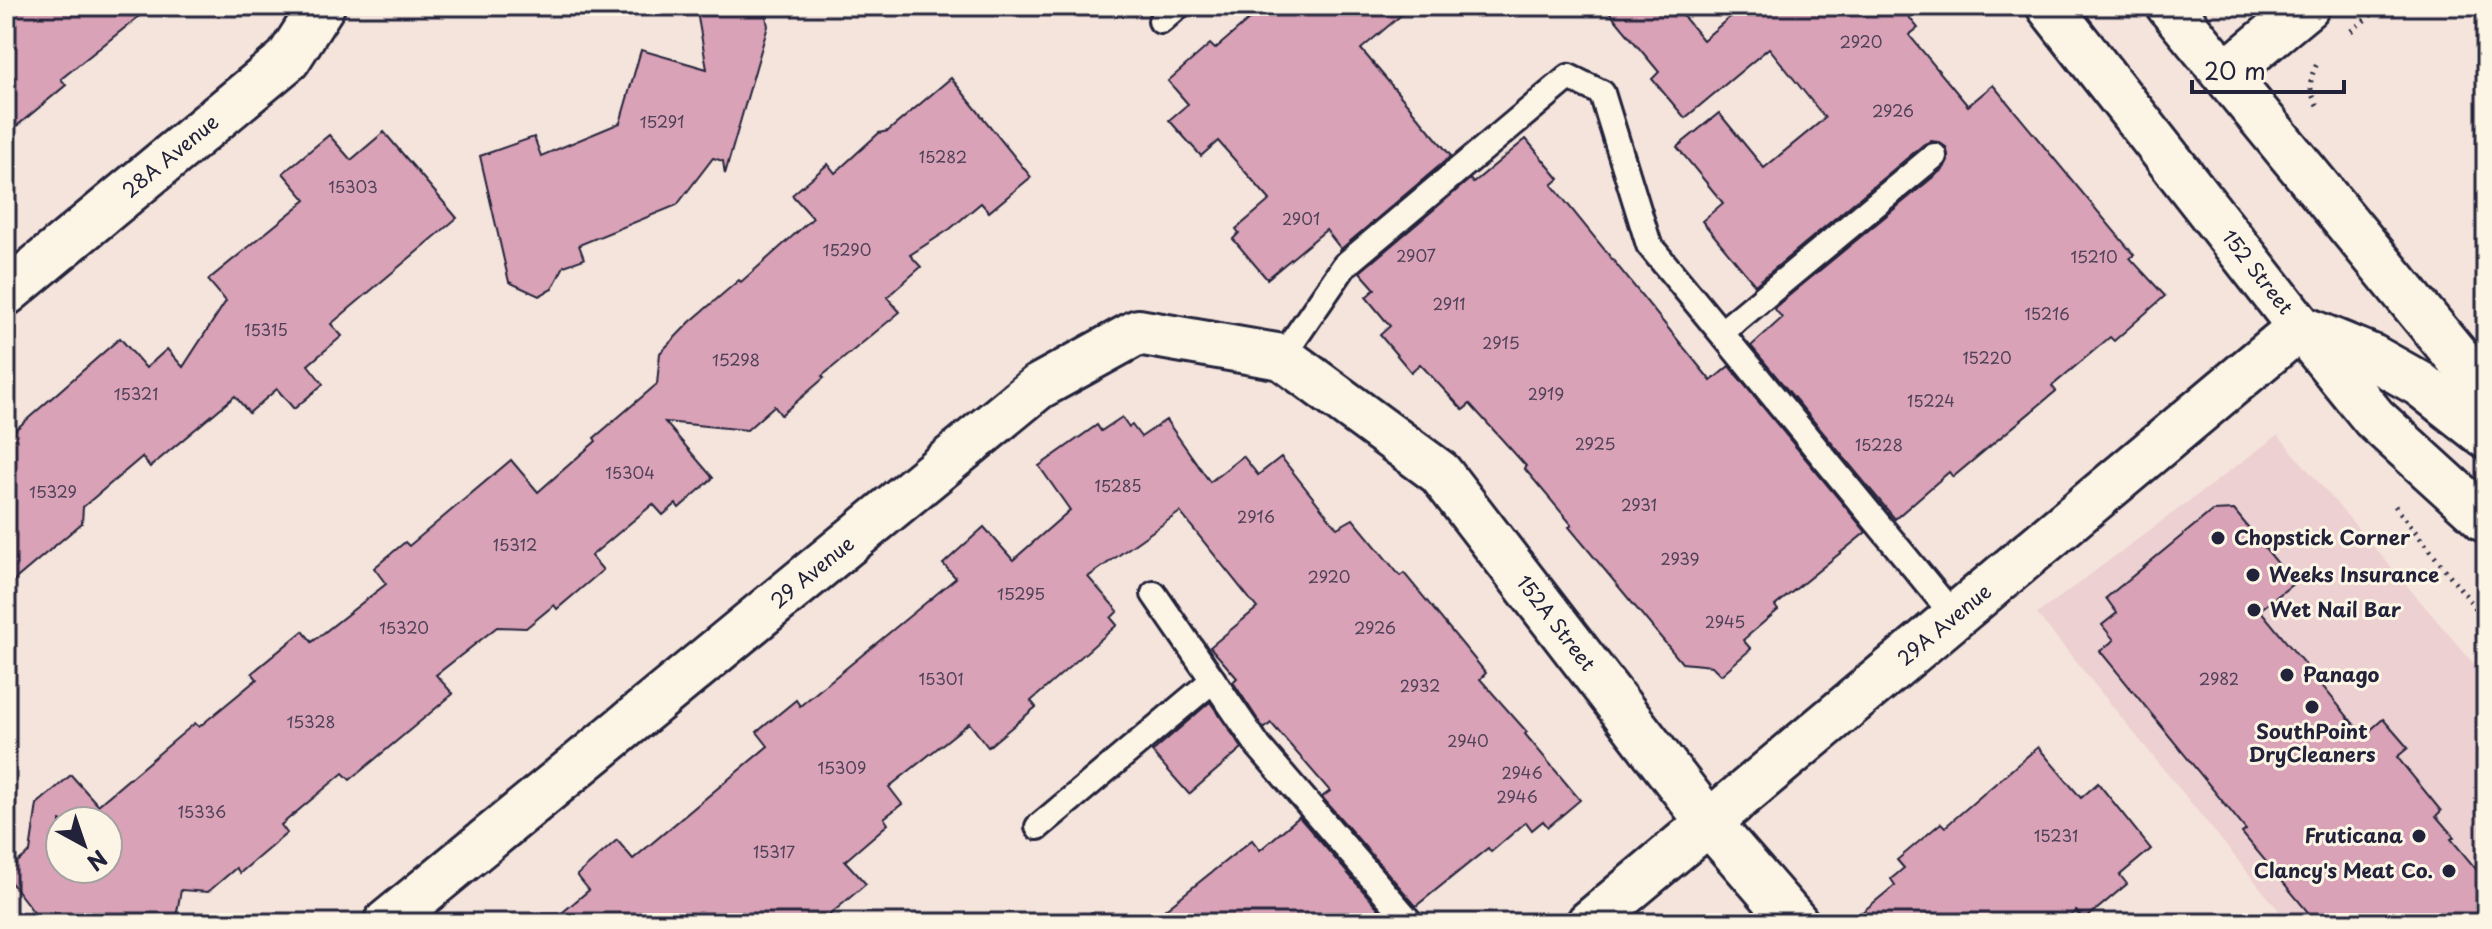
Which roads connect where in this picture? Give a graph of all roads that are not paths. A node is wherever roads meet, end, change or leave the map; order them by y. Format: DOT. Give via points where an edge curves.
graph roads {
  1 [pos="322,6"];
  2 [pos="2049,6"];
  3 [pos="2169,6"];
  4 [pos="2307,6"];
  5 [pos="2225,74"];
  6 [pos="1934,156"];
  7 [pos="6,293"];
  8 [pos="2300,327"];
  9 [pos="1722,332"];
  10 [pos="1282,357"];
  11 [pos="2486,392"];
  12 [pos="2486,436"];
  13 [pos="2486,520"];
  14 [pos="1154,594"];
  15 [pos="1954,616"];
  16 [pos="1213,680"];
  17 [pos="1710,824"];
  18 [pos="1038,827"];
  19 [pos="386,923"];
  20 [pos="1411,923"];
  21 [pos="1589,923"];
  22 [pos="1796,923"];
  1 -- 7 [label="street, 28A Avenue" via="288,59"];
  2 -- 8 [label="street, 152 Street"];
  3 -- 5 [label="street"];
  4 -- 5 [label="street"];
  5 -- 11 [label="street"];
  6 -- 9 [label="lane"];
  8 -- 12 [label="street" via="2420,384"];
  8 -- 13 [label="street, 152 Street" via="2374,418"];
  8 -- 15 [label="street, 29A Avenue"];
  9 -- 10 [label="lane" via="1649,245 1602,93 1569,77 1345,265"];
  9 -- 15 [label="lane"];
  10 -- 17 [label="street, 152A Street" via="1440,473"];
  10 -- 19 [label="street, 29 Avenue" via="1138,332 1038,387"];
  14 -- 16 [label="lane"];
  15 -- 17 [label="street, 29A Avenue"];
  16 -- 18 [label="lane"];
  16 -- 20 [label="lane" via="1259,747"];
  17 -- 21 [label="street, 29A Avenue"];
  17 -- 22 [label="street, 152A Street"];
}
